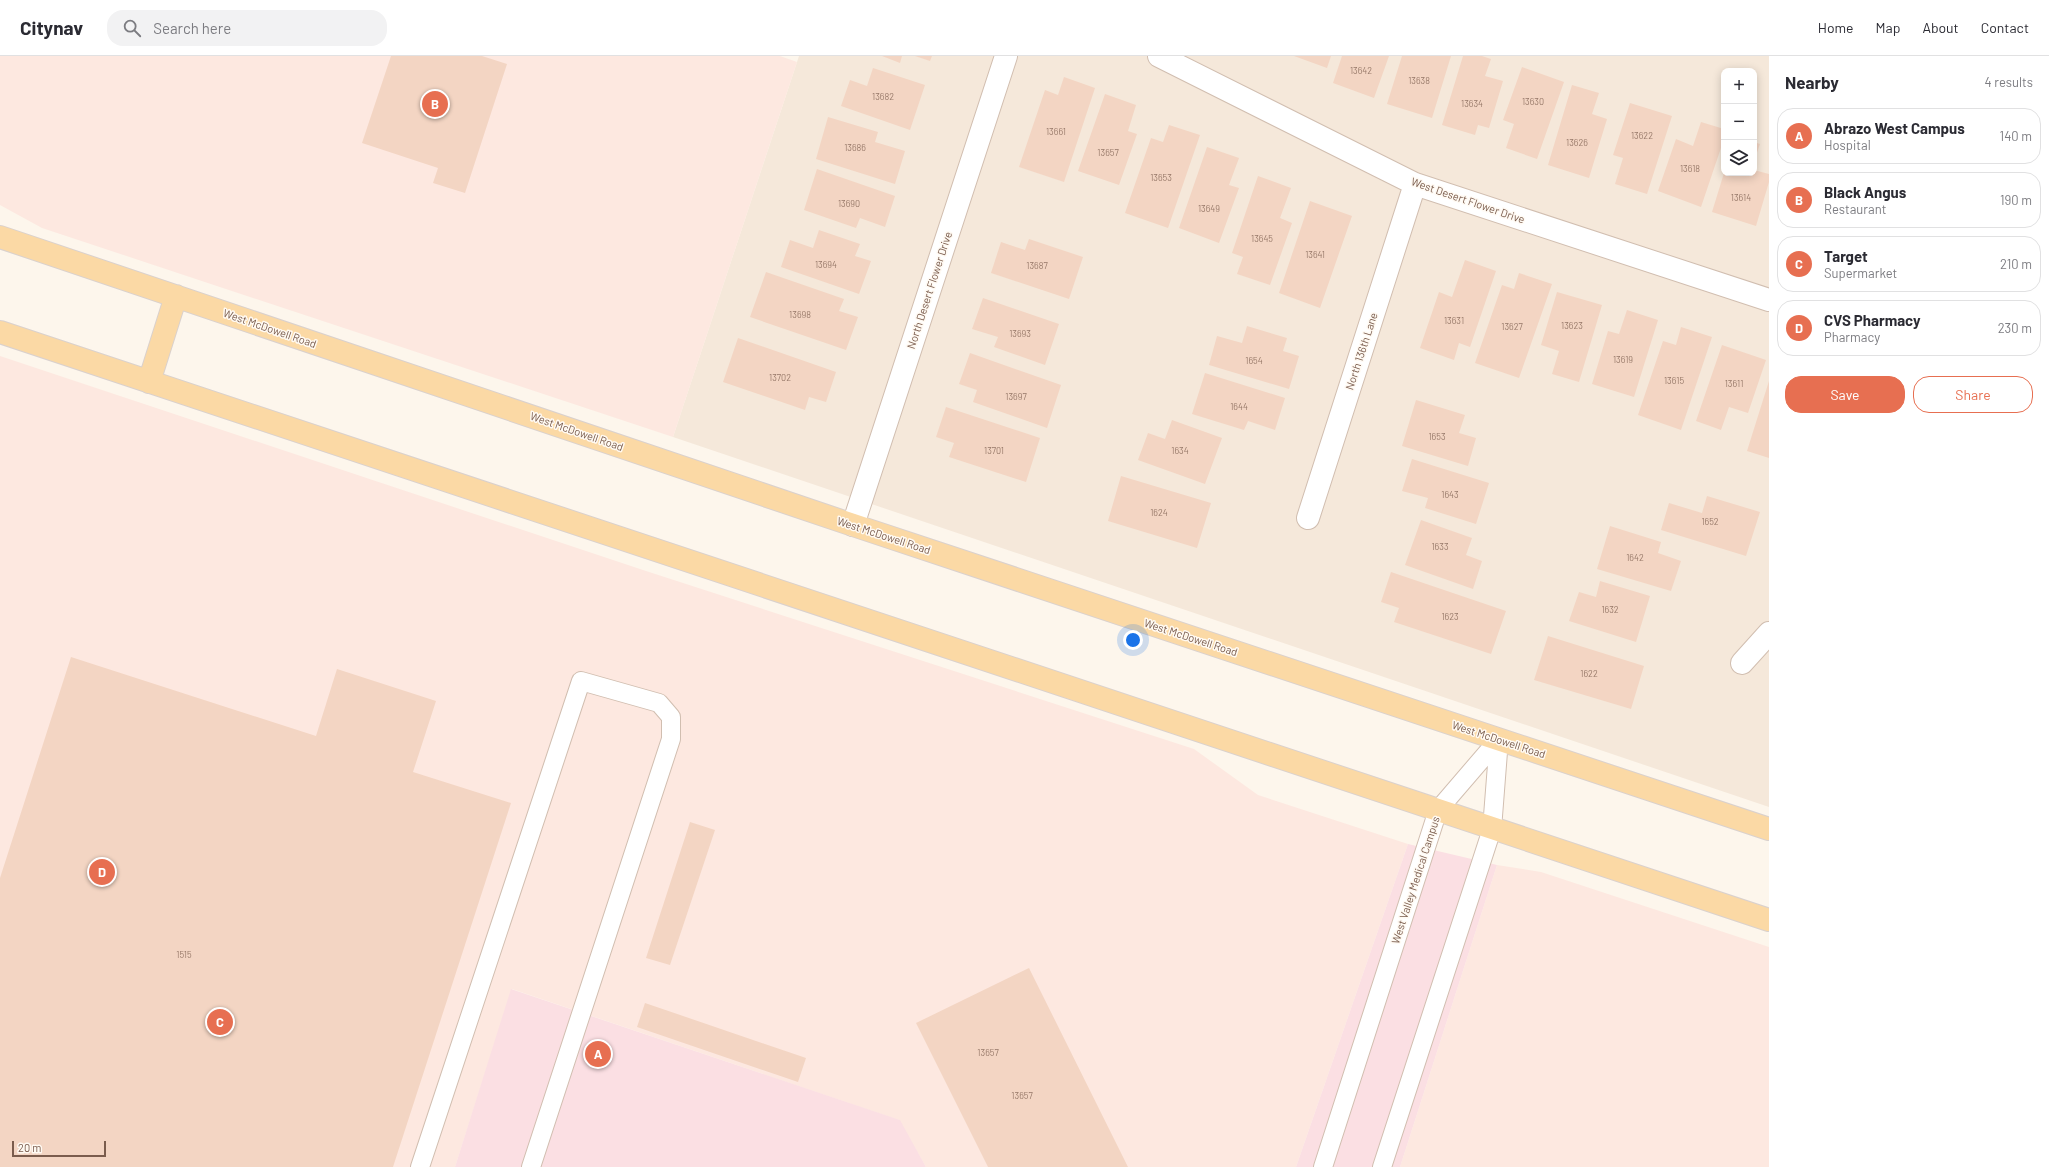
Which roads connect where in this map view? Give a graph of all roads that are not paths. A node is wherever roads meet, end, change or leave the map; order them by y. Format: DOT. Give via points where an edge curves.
graph roads {
  1 [pos="1006,56"];
  2 [pos="1159,56"];
  3 [pos="1415,184"];
  4 [pos="0,237"];
  5 [pos="176,296"];
  6 [pos="1769,300"];
  7 [pos="0,332"];
  8 [pos="149,382"];
  9 [pos="1308,518"];
  10 [pos="853,525"];
  11 [pos="1769,633"];
  12 [pos="1742,663"];
  13 [pos="1499,739"];
  14 [pos="1438,810"];
  15 [pos="1492,829"];
  16 [pos="1769,829"];
  17 [pos="1769,920"];
  18 [pos="420,1167"];
  19 [pos="531,1167"];
  20 [pos="1323,1167"];
  21 [pos="1382,1167"];
  1 -- 10 [label="street, North Desert Flower Drive"];
  2 -- 3 [label="street, West Desert Flower Drive"];
  3 -- 6 [label="street, West Desert Flower Drive"];
  3 -- 9 [label="street, North 136th Lane"];
  4 -- 5 [label="main road, West McDowell Road"];
  5 -- 8 [label="main road"];
  5 -- 10 [label="main road, West McDowell Road"];
  7 -- 8 [label="main road"];
  8 -- 14 [label="main road"];
  10 -- 13 [label="main road, West McDowell Road"];
  11 -- 12 [label="street"];
  13 -- 14 [label="lane, West Valley Medical Campus"];
  13 -- 15 [label="lane"];
  13 -- 16 [label="main road, West McDowell Road"];
  14 -- 15 [label="main road"];
  14 -- 20 [label="lane, West Valley Medical Campus"];
  15 -- 17 [label="main road"];
  15 -- 21 [label="lane"];
  18 -- 19 [label="lane" via="581,681 659,703 671,718 671,739"];
}
